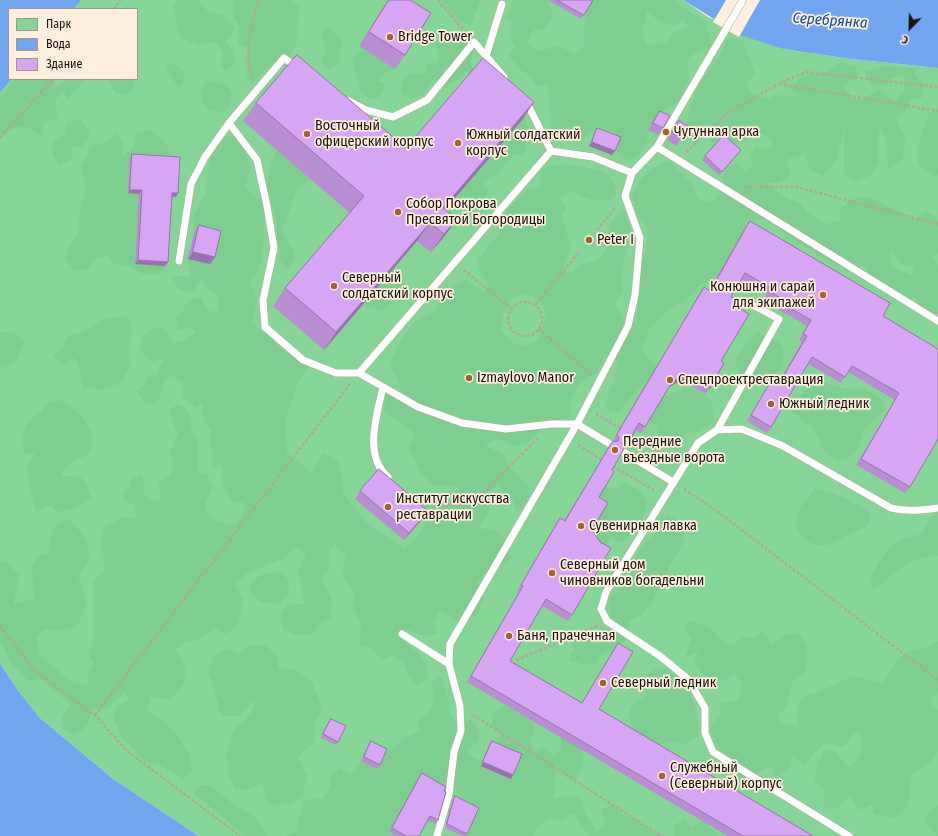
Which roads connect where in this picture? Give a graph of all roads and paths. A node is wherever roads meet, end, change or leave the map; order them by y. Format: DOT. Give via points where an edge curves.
graph roads {
  1 [pos="121,0"];
  2 [pos="259,0"];
  3 [pos="438,0"];
  4 [pos="743,0"];
  5 [pos="502,4"];
  6 [pos="115,8"];
  7 [pos="474,42"];
  8 [pos="486,56"];
  9 [pos="303,71"];
  10 [pos="52,80"];
  11 [pos="778,84"];
  12 [pos="510,85"];
  13 [pos="938,87"];
  14 [pos="257,90"];
  15 [pos="341,97"];
  16 [pos="520,97"];
  17 [pos="938,111"];
  18 [pos="229,124"];
  19 [pos="0,138"];
  20 [pos="657,147"];
  21 [pos="551,151"];
  22 [pos="678,159"];
  23 [pos="632,173"];
  24 [pos="723,187"];
  25 [pos="625,196"];
  26 [pos="938,224"];
  27 [pos="597,230"];
  28 [pos="580,251"];
  29 [pos="179,261"];
  30 [pos="455,262"];
  31 [pos="747,302"];
  32 [pos="535,305"];
  33 [pos="512,309"];
  34 [pos="938,321"];
  35 [pos="539,329"];
  36 [pos="359,373"];
  37 [pos="598,381"];
  38 [pos="383,387"];
  39 [pos="585,407"];
  40 [pos="552,424"];
  41 [pos="577,424"];
  42 [pos="620,428"];
  43 [pos="717,430"];
  44 [pos="632,435"];
  45 [pos="568,440"];
  46 [pos="610,444"];
  47 [pos="622,451"];
  48 [pos="601,459"];
  49 [pos="613,466"];
  50 [pos="683,466"];
  51 [pos="674,482"];
  52 [pos="395,483"];
  53 [pos="664,497"];
  54 [pos="412,498"];
  55 [pos="938,508"];
  56 [pos="607,622"];
  57 [pos="0,626"];
  58 [pos="402,634"];
  59 [pos="449,664"];
  60 [pos="511,670"];
  61 [pos="938,680"];
  62 [pos="460,706"];
  63 [pos="95,715"];
  64 [pos="240,836"];
  65 [pos="436,836"];
  66 [pos="661,836"];
  67 [pos="848,836"];
  1 -- 6 [label="path"];
  2 -- 14 [label="path" via="251,25 249,43 250,71"];
  3 -- 7 [label="path"];
  4 -- 20 [label="lane"];
  5 -- 8 [label="lane"];
  7 -- 8 [label="lane"];
  7 -- 15 [label="lane" via="427,100 392,117 366,110"];
  8 -- 12 [label="lane"];
  9 -- 14 [label="lane" via="284,58"];
  10 -- 19 [label="path"];
  11 -- 13 [label="path" via="806,72"];
  11 -- 17 [label="path"];
  11 -- 22 [label="path" via="727,114"];
  14 -- 18 [label="lane"];
  16 -- 21 [label="lane" via="530,109"];
  18 -- 29 [label="lane" via="204,157 191,184"];
  18 -- 36 [label="lane" via="257,160 267,206 274,248 263,300 265,327 303,360 336,373"];
  20 -- 22 [label="lane"];
  20 -- 23 [label="lane"];
  21 -- 23 [label="lane" via="593,157"];
  21 -- 30 [label="lane"];
  22 -- 24 [label="lane"];
  23 -- 25 [label="lane"];
  24 -- 26 [label="path" via="796,187"];
  24 -- 34 [label="lane"];
  25 -- 27 [label="path"];
  25 -- 37 [label="lane" via="640,238 635,295 628,326"];
  28 -- 32 [label="path"];
  30 -- 33 [label="path"];
  30 -- 36 [label="lane"];
  31 -- 43 [label="lane" via="779,319"];
  32 -- 33 [label="path" via="520,303"];
  32 -- 35 [label="path" via="542,319"];
  33 -- 35 [label="path" via="508,318 515,332 525,336"];
  35 -- 37 [label="path"];
  36 -- 38 [label="lane"];
  36 -- 63 [label="path"];
  37 -- 39 [label="lane"];
  38 -- 40 [label="lane" via="418,407 462,423 506,429"];
  38 -- 52 [label="lane" via="374,430 374,451 383,473"];
  39 -- 41 [label="lane"];
  39 -- 42 [label="path"];
  40 -- 41 [label="lane"];
  40 -- 54 [label="path" via="473,503 442,506"];
  41 -- 45 [label="lane"];
  41 -- 46 [label="lane"];
  43 -- 50 [label="lane" via="698,443"];
  43 -- 55 [label="lane" via="742,429 783,446 891,508 909,511"];
  44 -- 50 [label="path"];
  45 -- 48 [label="path"];
  45 -- 59 [label="lane" via="450,644"];
  47 -- 51 [label="lane"];
  49 -- 53 [label="path"];
  50 -- 51 [label="lane"];
  51 -- 53 [label="lane"];
  51 -- 61 [label="path" via="717,511"];
  53 -- 56 [label="lane" via="606,592 601,609"];
  56 -- 60 [label="path" via="517,660"];
  56 -- 67 [label="lane" via="660,656 688,680 705,708 705,733 713,752"];
  57 -- 63 [label="path" via="36,672"];
  58 -- 59 [label="lane"];
  59 -- 62 [label="lane"];
  62 -- 65 [label="lane" via="461,731 454,752 449,794"];
  62 -- 66 [label="path"];
  63 -- 64 [label="path" via="127,751"];
}
